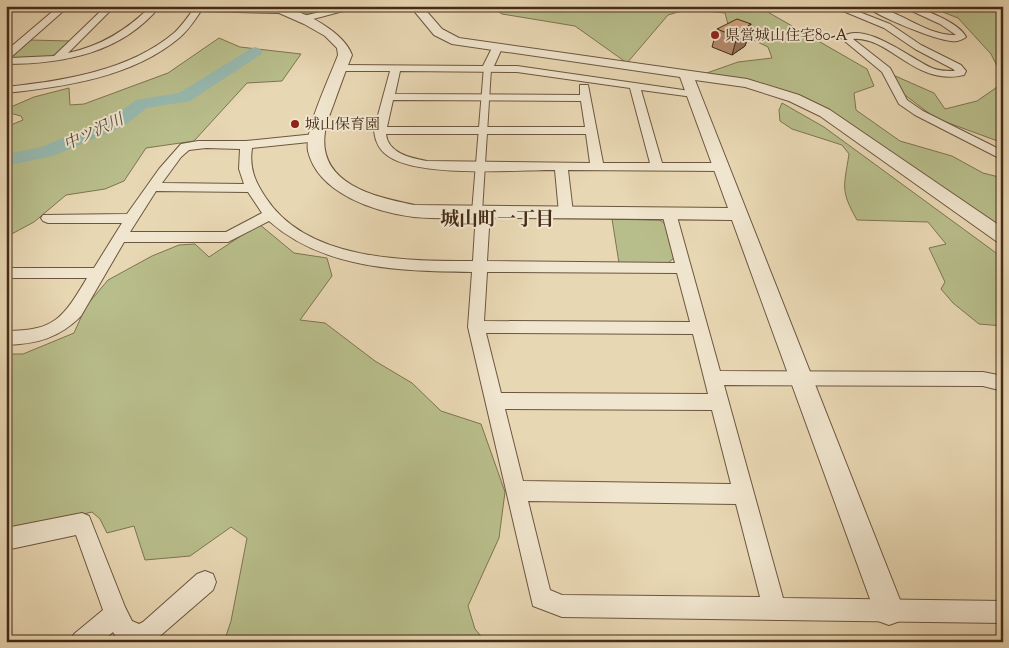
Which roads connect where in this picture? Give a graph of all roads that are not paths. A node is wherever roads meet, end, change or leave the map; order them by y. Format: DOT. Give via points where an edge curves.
graph roads {
  1 [pos="65,6"];
  2 [pos="112,6"];
  3 [pos="156,6"];
  4 [pos="358,6"];
  5 [pos="416,6"];
  6 [pos="835,6"];
  7 [pos="869,6"];
  8 [pos="200,7"];
  9 [pos="248,7"];
  10 [pos="907,7"];
  11 [pos="302,19"];
  12 [pos="497,48"];
  13 [pos="56,58"];
  14 [pos="98,60"];
  15 [pos="8,62"];
  16 [pos="342,68"];
  17 [pos="396,68"];
  18 [pos="487,69"];
  19 [pos="583,78"];
  20 [pos="690,84"];
  21 [pos="634,85"];
  22 [pos="6,90"];
  23 [pos="389,97"];
  24 [pos="485,97"];
  25 [pos="586,98"];
  26 [pos="380,130"];
  27 [pos="483,130"];
  28 [pos="591,131"];
  29 [pos="315,138"];
  30 [pos="247,145"];
  31 [pos="1003,156"];
  32 [pos="481,166"];
  33 [pos="561,166"];
  34 [pos="597,166"];
  35 [pos="657,167"];
  36 [pos="721,167"];
  37 [pos="152,188"];
  38 [pos="250,188"];
  39 [pos="480,212"];
  40 [pos="566,213"];
  41 [pos="669,213"];
  42 [pos="739,214"];
  43 [pos="270,215"];
  44 [pos="48,218"];
  45 [pos="132,219"];
  46 [pos="122,237"];
  47 [pos="1003,237"];
  48 [pos="479,266"];
  49 [pos="682,268"];
  50 [pos="6,273"];
  51 [pos="99,273"];
  52 [pos="476,326"];
  53 [pos="699,328"];
  54 [pos="6,338"];
  55 [pos="712,378"];
  56 [pos="802,378"];
  57 [pos="1003,384"];
  58 [pos="494,401"];
  59 [pos="718,402"];
  60 [pos="515,491"];
  61 [pos="743,494"];
  62 [pos="6,539"];
  63 [pos="205,582"];
  64 [pos="774,608"];
  65 [pos="890,610"];
  66 [pos="1003,612"];
  67 [pos="116,614"];
  68 [pos="82,642"];
  1 -- 15 [label="street"];
  2 -- 13 [label="street"];
  3 -- 14 [label="street"];
  4 -- 11 [label="street"];
  5 -- 12 [label="street" via="446,37"];
  6 -- 31 [label="street" via="888,26 913,45 958,67 960,73 940,74 920,67 870,39 855,35 846,38 886,70 903,102"];
  7 -- 10 [label="street" via="938,37 954,40 961,37 943,22"];
  8 -- 9 [label="street"];
  8 -- 14 [label="street" via="176,35 134,60"];
  9 -- 11 [label="street" via="280,10"];
  11 -- 16 [label="street" via="343,44 346,55"];
  12 -- 18 [label="street"];
  12 -- 20 [label="street"];
  13 -- 14 [label="street"];
  13 -- 15 [label="street"];
  14 -- 22 [label="street" via="63,82"];
  16 -- 17 [label="street"];
  16 -- 29 [label="street"];
  17 -- 18 [label="street"];
  17 -- 23 [label="street"];
  18 -- 19 [label="street" via="517,69"];
  18 -- 24 [label="street"];
  19 -- 21 [label="street"];
  19 -- 25 [label="street"];
  20 -- 21 [label="street"];
  20 -- 36 [label="street"];
  20 -- 47 [label="street" via="747,83 775,91 825,113"];
  21 -- 35 [label="street"];
  23 -- 24 [label="street"];
  23 -- 26 [label="street"];
  24 -- 25 [label="street"];
  24 -- 27 [label="street"];
  25 -- 28 [label="street"];
  26 -- 27 [label="street"];
  26 -- 32 [label="street" via="386,148 406,160 435,166"];
  27 -- 28 [label="street"];
  27 -- 32 [label="street"];
  28 -- 34 [label="street"];
  29 -- 30 [label="street"];
  29 -- 39 [label="street" via="316,152 325,171 361,197 415,211"];
  30 -- 37 [label="street" via="186,146 178,151"];
  30 -- 38 [label="street" via="244,163"];
  32 -- 33 [label="street"];
  32 -- 39 [label="street"];
  33 -- 34 [label="street"];
  33 -- 40 [label="street"];
  34 -- 35 [label="street"];
  35 -- 36 [label="street"];
  36 -- 42 [label="street"];
  37 -- 38 [label="street"];
  37 -- 45 [label="street"];
  38 -- 43 [label="street"];
  39 -- 40 [label="street"];
  39 -- 48 [label="street"];
  40 -- 41 [label="street"];
  41 -- 42 [label="street"];
  41 -- 49 [label="street"];
  42 -- 56 [label="street"];
  43 -- 46 [label="street" via="228,237"];
  43 -- 48 [label="street" via="296,234 341,253 396,265"];
  44 -- 45 [label="street"];
  45 -- 46 [label="street"];
  46 -- 51 [label="street"];
  48 -- 49 [label="street"];
  48 -- 52 [label="street"];
  49 -- 53 [label="street"];
  50 -- 51 [label="street"];
  51 -- 54 [label="street" via="63,325 37,337"];
  52 -- 53 [label="street"];
  52 -- 58 [label="street"];
  53 -- 55 [label="street"];
  55 -- 56 [label="street"];
  55 -- 59 [label="street"];
  56 -- 57 [label="street" via="983,379"];
  56 -- 65 [label="street"];
  58 -- 59 [label="street"];
  58 -- 60 [label="street"];
  59 -- 61 [label="street"];
  60 -- 61 [label="street"];
  60 -- 64 [label="street" via="541,598 562,606"];
  61 -- 64 [label="street"];
  62 -- 67 [label="street" via="82,523"];
  63 -- 67 [label="street" via="139,637 124,629"];
  64 -- 65 [label="street"];
  65 -- 66 [label="street"];
  67 -- 68 [label="street"];
}
